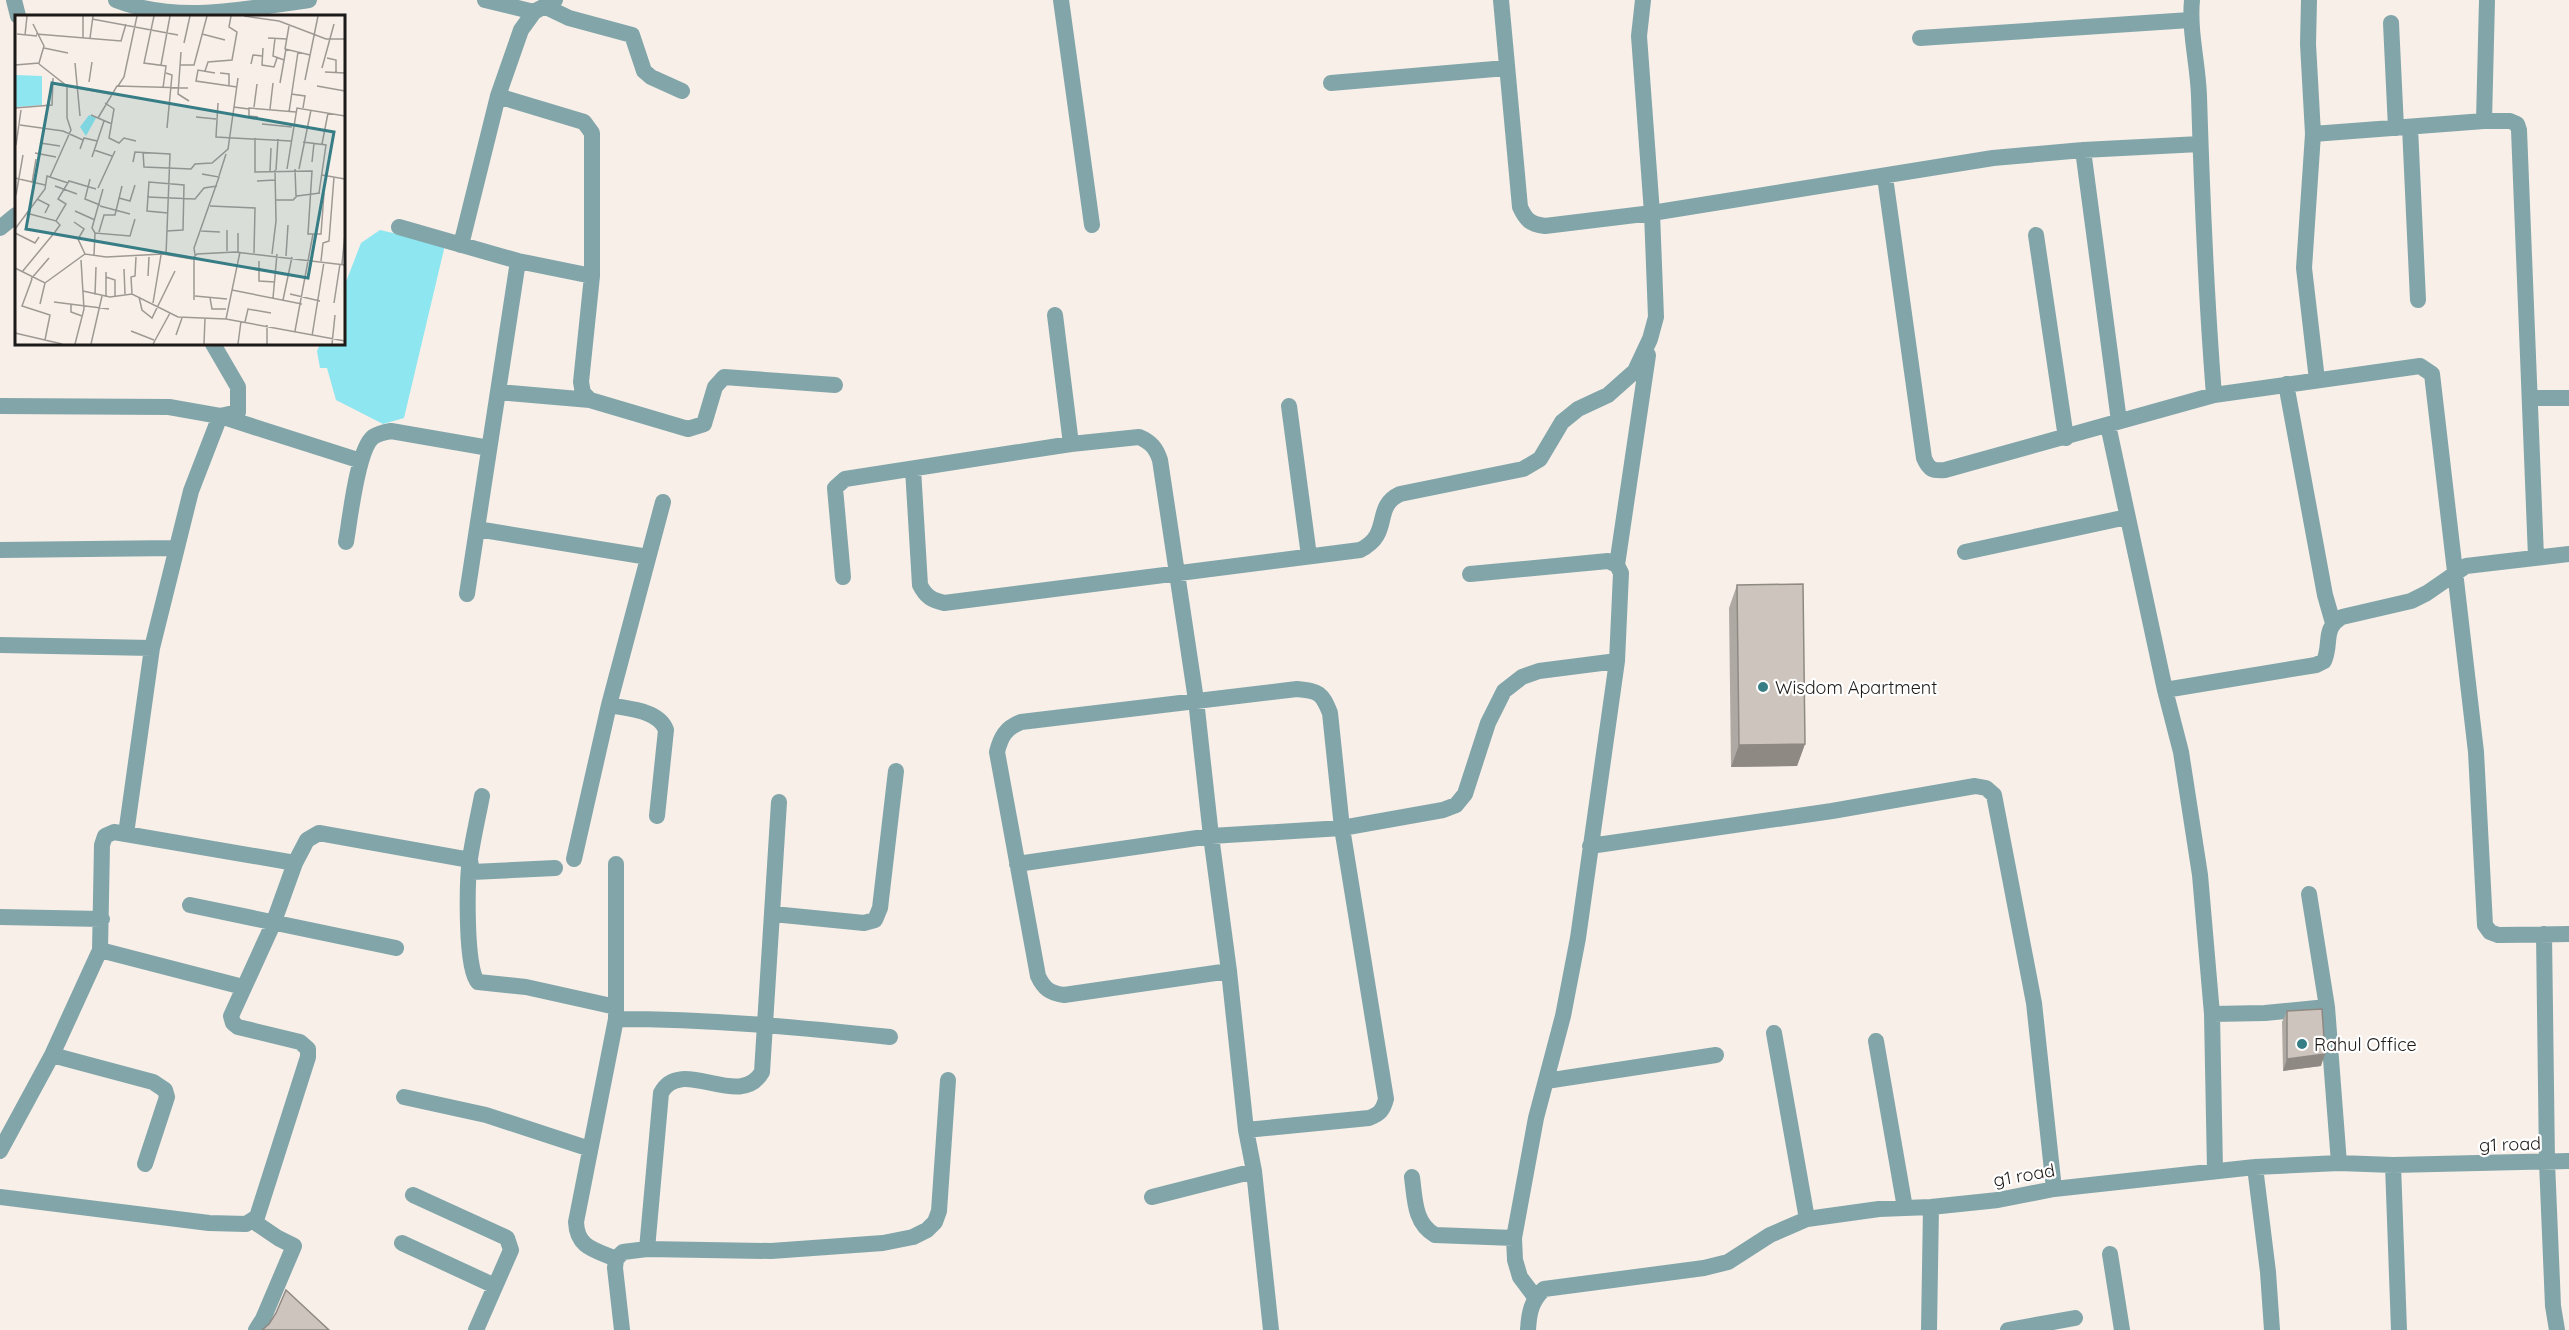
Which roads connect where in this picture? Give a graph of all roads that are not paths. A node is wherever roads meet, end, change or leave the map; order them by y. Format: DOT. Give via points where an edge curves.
graph roads {
  1 [pos="14,0"];
  2 [pos="116,0"];
  3 [pos="309,0"];
  4 [pos="485,0"];
  5 [pos="1061,0"];
  6 [pos="1501,0"];
  7 [pos="1643,0"];
  8 [pos="2192,0"];
  9 [pos="2308,0"];
  10 [pos="2487,0"];
  11 [pos="544,6"];
  12 [pos="232,9"];
  13 [pos="140,13"];
  14 [pos="18,15"];
  15 [pos="2190,20"];
  16 [pos="2391,23"];
  17 [pos="1920,38"];
  18 [pos="1506,68"];
  19 [pos="1331,83"];
  20 [pos="682,91"];
  21 [pos="498,96"];
  22 [pos="2484,121"];
  23 [pos="2403,127"];
  24 [pos="2313,134"];
  25 [pos="2200,144"];
  26 [pos="2083,150"];
  27 [pos="1885,177"];
  28 [pos="1652,213"];
  29 [pos="15,216"];
  30 [pos="1092,225"];
  31 [pos="399,227"];
  32 [pos="0,228"];
  33 [pos="2036,235"];
  34 [pos="461,245"];
  35 [pos="518,261"];
  36 [pos="592,276"];
  37 [pos="2418,300"];
  38 [pos="1055,315"];
  39 [pos="1650,339"];
  40 [pos="214,345"];
  41 [pos="2317,380"];
  42 [pos="2286,384"];
  43 [pos="835,385"];
  44 [pos="498,392"];
  45 [pos="2214,395"];
  46 [pos="2530,398"];
  47 [pos="2569,398"];
  48 [pos="590,399"];
  49 [pos="0,406"];
  50 [pos="1289,406"];
  51 [pos="220,416"];
  52 [pos="2113,423"];
  53 [pos="2066,438"];
  54 [pos="1071,444"];
  55 [pos="489,448"];
  56 [pos="361,461"];
  57 [pos="913,469"];
  58 [pos="663,502"];
  59 [pos="2127,517"];
  60 [pos="477,529"];
  61 [pos="346,542"];
  62 [pos="175,548"];
  63 [pos="0,550"];
  64 [pos="1965,552"];
  65 [pos="2569,554"];
  66 [pos="1309,556"];
  67 [pos="648,557"];
  68 [pos="2536,557"];
  69 [pos="1617,565"];
  70 [pos="2456,571"];
  71 [pos="1177,573"];
  72 [pos="1470,574"];
  73 [pos="843,577"];
  74 [pos="467,594"];
  75 [pos="2333,623"];
  76 [pos="0,645"];
  77 [pos="152,648"];
  78 [pos="1617,661"];
  79 [pos="2165,690"];
  80 [pos="1196,700"];
  81 [pos="609,705"];
  82 [pos="896,771"];
  83 [pos="482,795"];
  84 [pos="779,802"];
  85 [pos="657,816"];
  86 [pos="1342,828"];
  87 [pos="126,834"];
  88 [pos="1211,836"];
  89 [pos="1590,846"];
  90 [pos="574,859"];
  91 [pos="470,860"];
  92 [pos="295,863"];
  93 [pos="616,864"];
  94 [pos="1017,864"];
  95 [pos="555,868"];
  96 [pos="2309,894"];
  97 [pos="190,905"];
  98 [pos="773,914"];
  99 [pos="0,916"];
  100 [pos="102,919"];
  101 [pos="273,924"];
  102 [pos="2544,934"];
  103 [pos="2569,934"];
  104 [pos="396,948"];
  105 [pos="100,950"];
  106 [pos="1229,971"];
  107 [pos="243,987"];
  108 [pos="2327,1007"];
  109 [pos="616,1013"];
  110 [pos="2212,1014"];
  111 [pos="766,1024"];
  112 [pos="1773,1033"];
  113 [pos="890,1038"];
  114 [pos="1876,1041"];
  115 [pos="52,1054"];
  116 [pos="1716,1055"];
  117 [pos="948,1080"];
  118 [pos="1546,1081"];
  119 [pos="404,1097"];
  120 [pos="1246,1130"];
  121 [pos="590,1149"];
  122 [pos="0,1151"];
  123 [pos="2569,1161"];
  124 [pos="2547,1162"];
  125 [pos="2339,1163"];
  126 [pos="145,1164"];
  127 [pos="2393,1165"];
  128 [pos="2255,1167"];
  129 [pos="2215,1170"];
  130 [pos="1254,1172"];
  131 [pos="1412,1177"];
  132 [pos="2054,1189"];
  133 [pos="413,1195"];
  134 [pos="0,1197"];
  135 [pos="1152,1197"];
  136 [pos="1905,1208"];
  137 [pos="1930,1208"];
  138 [pos="1808,1219"];
  139 [pos="253,1221"];
  140 [pos="1514,1238"];
  141 [pos="402,1243"];
  142 [pos="648,1249"];
  143 [pos="2110,1254"];
  144 [pos="616,1259"];
  145 [pos="495,1286"];
  146 [pos="1535,1297"];
  147 [pos="2075,1318"];
  148 [pos="256,1330"];
  149 [pos="476,1330"];
  150 [pos="622,1330"];
  151 [pos="1271,1330"];
  152 [pos="1528,1330"];
  153 [pos="1929,1330"];
  154 [pos="2008,1330"];
  155 [pos="2122,1330"];
  156 [pos="2272,1330"];
  157 [pos="2398,1330"];
  158 [pos="2557,1330"];
  1 -- 14 [label="street"];
  2 -- 13 [label="street"];
  3 -- 12 [label="street"];
  4 -- 11 [label="street"];
  5 -- 30 [label="street"];
  6 -- 18 [label="street"];
  7 -- 28 [label="street" via="1639,36"];
  8 -- 15 [label="street"];
  9 -- 24 [label="street"];
  10 -- 22 [label="street"];
  11 -- 20 [label="street" via="588,24 627,32 636,42 644,71"];
  11 -- 21 [label="street" via="521,30"];
  12 -- 13 [label="street"];
  15 -- 17 [label="street"];
  15 -- 25 [label="street" via="2198,80"];
  16 -- 23 [label="street"];
  18 -- 19 [label="street"];
  18 -- 28 [label="street" via="1520,207 1531,224 1545,226"];
  21 -- 34 [label="street"];
  21 -- 36 [label="street" via="584,122 592,133"];
  22 -- 23 [label="street"];
  22 -- 46 [label="street" via="2510,121 2519,130"];
  23 -- 24 [label="street"];
  23 -- 37 [label="street"];
  24 -- 41 [label="street" via="2304,268"];
  25 -- 26 [label="street"];
  25 -- 45 [label="street"];
  26 -- 27 [label="street" via="1994,158"];
  26 -- 52 [label="street"];
  27 -- 28 [label="street"];
  27 -- 53 [label="street" via="1928,467 1933,471 1945,470"];
  28 -- 39 [label="street" via="1656,317"];
  29 -- 32 [label="street"];
  31 -- 34 [label="street"];
  33 -- 53 [label="street"];
  34 -- 35 [label="street"];
  35 -- 36 [label="street"];
  35 -- 44 [label="street"];
  36 -- 48 [label="street" via="580,382"];
  38 -- 54 [label="street"];
  39 -- 66 [label="street" via="1635,371 1608,395 1578,409 1562,422 1540,459 1523,469 1390,498 1380,533 1371,544 1360,550"];
  39 -- 69 [label="street"];
  40 -- 51 [label="street" via="238,387 238,412"];
  41 -- 42 [label="street"];
  41 -- 70 [label="street" via="2420,366 2432,374"];
  42 -- 45 [label="street"];
  42 -- 75 [label="street"];
  43 -- 48 [label="street" via="724,377 715,387 704,423 688,429"];
  44 -- 48 [label="street"];
  44 -- 55 [label="street"];
  45 -- 52 [label="street"];
  46 -- 47 [label="street"];
  46 -- 68 [label="street"];
  49 -- 51 [label="street" via="169,407"];
  50 -- 66 [label="street"];
  51 -- 56 [label="street"];
  51 -- 62 [label="street" via="191,491"];
  52 -- 53 [label="street"];
  52 -- 59 [label="street"];
  54 -- 57 [label="street"];
  54 -- 71 [label="street" via="1138,438 1156,449"];
  55 -- 56 [label="street" via="391,431 371,438"];
  55 -- 60 [label="street"];
  56 -- 61 [label="street"];
  57 -- 71 [label="street" via="920,585 933,600 944,603"];
  57 -- 73 [label="street" via="838,483 835,488"];
  58 -- 67 [label="street"];
  59 -- 64 [label="street"];
  59 -- 79 [label="street"];
  60 -- 67 [label="street"];
  60 -- 74 [label="street"];
  62 -- 63 [label="street"];
  62 -- 77 [label="street"];
  65 -- 68 [label="street"];
  66 -- 71 [label="street"];
  67 -- 81 [label="street"];
  68 -- 70 [label="street" via="2466,566"];
  69 -- 72 [label="street" via="1608,561"];
  69 -- 78 [label="street" via="1621,573"];
  70 -- 75 [label="street" via="2411,601 2342,617"];
  70 -- 102 [label="street" via="2476,752 2485,925 2498,935"];
  71 -- 80 [label="street"];
  75 -- 79 [label="street" via="2327,655 2316,665"];
  76 -- 77 [label="street"];
  77 -- 87 [label="street"];
  78 -- 86 [label="street" via="1539,671 1522,677 1504,691 1488,723 1465,794 1456,805"];
  78 -- 89 [label="street"];
  79 -- 110 [label="street" via="2181,753 2200,875"];
  80 -- 86 [label="street" via="1297,689 1314,690 1324,697 1330,713"];
  80 -- 88 [label="street"];
  80 -- 94 [label="street" via="1021,722 1009,727 1000,738 997,752"];
  81 -- 85 [label="street" via="657,716 663,722 666,730"];
  81 -- 90 [label="street"];
  82 -- 98 [label="street" via="880,908 875,920 864,923"];
  83 -- 91 [label="street"];
  84 -- 98 [label="street"];
  86 -- 88 [label="street"];
  86 -- 120 [label="street" via="1386,1099 1378,1115 1369,1118"];
  87 -- 92 [label="street"];
  87 -- 100 [label="street" via="114,832 105,836 102,845"];
  88 -- 94 [label="street"];
  88 -- 106 [label="street"];
  89 -- 118 [label="street" via="1578,938"];
  89 -- 132 [label="street" via="1975,786 1986,789 1994,795 2034,1003"];
  91 -- 92 [label="street" via="319,832 307,840"];
  91 -- 95 [label="street" via="472,872"];
  91 -- 109 [label="street" via="470,954 478,982 526,987"];
  92 -- 101 [label="street"];
  93 -- 109 [label="street"];
  94 -- 106 [label="street" via="1038,976 1050,993 1064,995"];
  96 -- 108 [label="street"];
  97 -- 101 [label="street"];
  98 -- 111 [label="street"];
  99 -- 100 [label="street"];
  100 -- 105 [label="street"];
  101 -- 104 [label="street"];
  101 -- 107 [label="street"];
  102 -- 103 [label="street"];
  102 -- 124 [label="street"];
  105 -- 107 [label="street"];
  105 -- 115 [label="street"];
  106 -- 120 [label="street"];
  107 -- 139 [label="street" via="231,1016 233,1023 300,1042 308,1049 262,1205"];
  108 -- 110 [label="street"];
  108 -- 125 [label="street"];
  109 -- 111 [label="street"];
  109 -- 121 [label="street"];
  110 -- 129 [label="street"];
  111 -- 113 [label="street"];
  111 -- 142 [label="street" via="762,1072 757,1082 738,1087 676,1079 665,1086 661,1094"];
  112 -- 138 [label="street"];
  114 -- 136 [label="street"];
  115 -- 122 [label="street"];
  115 -- 126 [label="street" via="153,1082 165,1090"];
  116 -- 118 [label="street"];
  117 -- 142 [label="street" via="939,1211 927,1230 883,1243 782,1250"];
  118 -- 140 [label="street"];
  119 -- 121 [label="street" via="486,1115"];
  120 -- 130 [label="street"];
  121 -- 144 [label="street" via="577,1234 580,1241"];
  123 -- 124 [label="street, g1 road"];
  124 -- 127 [label="street, g1 road"];
  124 -- 158 [label="street"];
  125 -- 127 [label="street, g1 road"];
  125 -- 128 [label="street, g1 road"];
  127 -- 157 [label="street"];
  128 -- 129 [label="street, g1 road"];
  128 -- 156 [label="street"];
  129 -- 132 [label="street, g1 road"];
  130 -- 135 [label="street"];
  130 -- 151 [label="street"];
  131 -- 140 [label="street" via="1418,1218 1425,1229 1435,1234"];
  132 -- 137 [label="street, g1 road"];
  133 -- 145 [label="street" via="507,1238 511,1250"];
  134 -- 139 [label="street" via="209,1223"];
  136 -- 137 [label="street, g1 road"];
  136 -- 138 [label="street, g1 road"];
  137 -- 153 [label="street"];
  138 -- 146 [label="street, g1 road" via="1770,1235 1728,1262 1544,1289"];
  139 -- 148 [label="street" via="294,1246"];
  140 -- 146 [label="street" via="1518,1269"];
  141 -- 145 [label="street"];
  142 -- 144 [label="street" via="623,1252"];
  143 -- 155 [label="street"];
  144 -- 150 [label="street"];
  145 -- 149 [label="street"];
  146 -- 152 [label="street"];
  147 -- 154 [label="street"];
}
